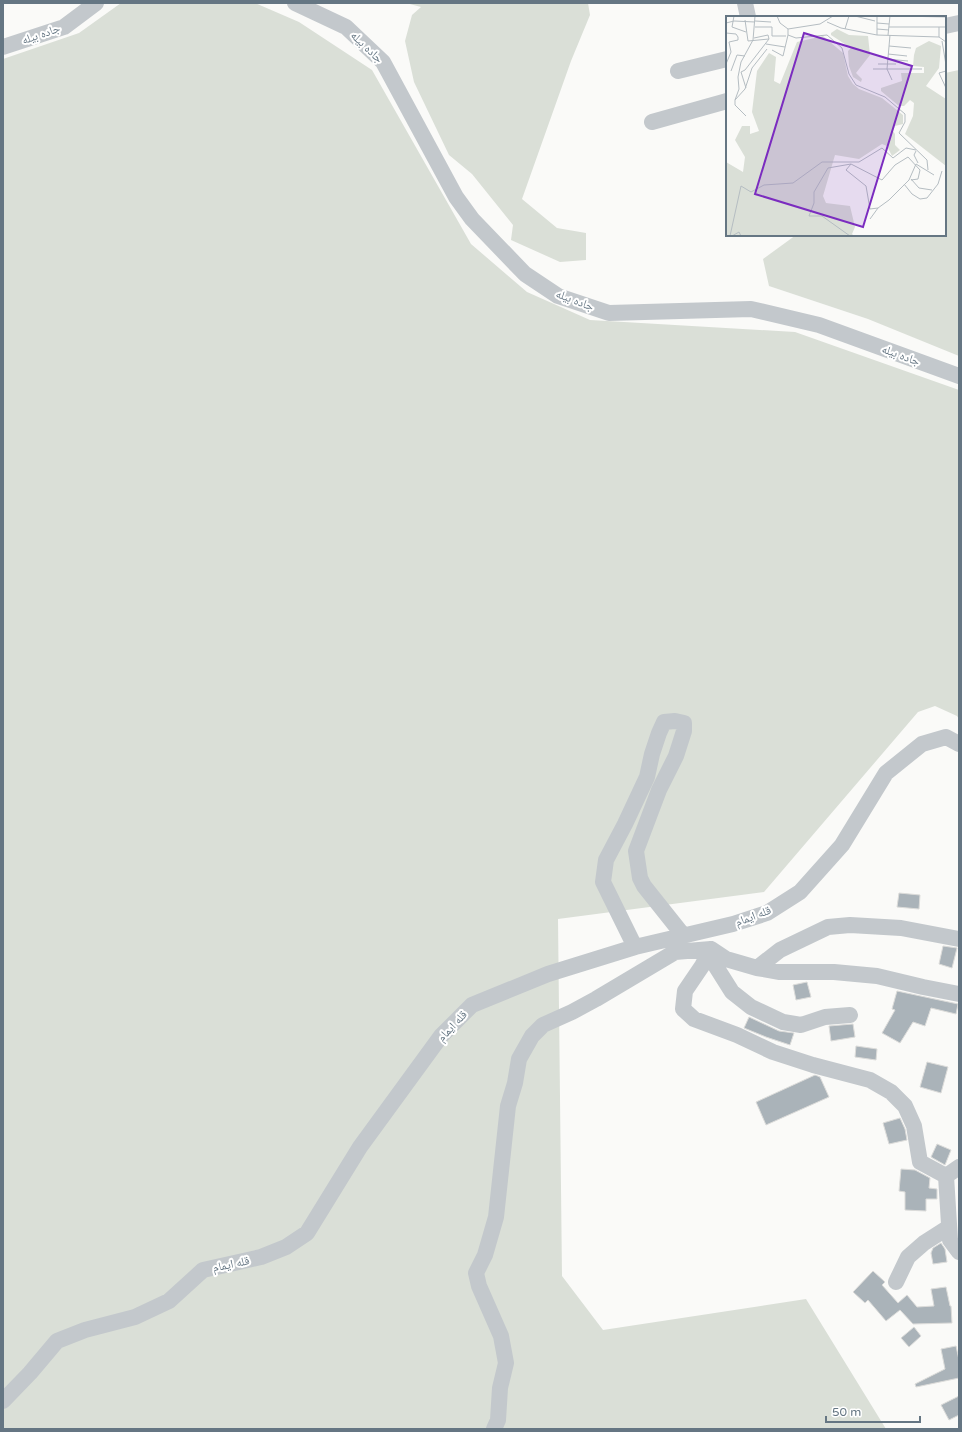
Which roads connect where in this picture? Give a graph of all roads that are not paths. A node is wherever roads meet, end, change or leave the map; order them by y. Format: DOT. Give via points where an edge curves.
graph roads {
  1 [pos="96,3"];
  2 [pos="295,3"];
  3 [pos="959,23"];
  4 [pos="946,26"];
  5 [pos="3,47"];
  6 [pos="726,59"];
  7 [pos="678,72"];
  8 [pos="726,100"];
  9 [pos="652,122"];
  10 [pos="959,376"];
  11 [pos="959,744"];
  12 [pos="683,935"];
  13 [pos="959,940"];
  14 [pos="635,947"];
  15 [pos="711,949"];
  16 [pos="757,968"];
  17 [pos="959,994"];
  18 [pos="850,1015"];
  19 [pos="953,1171"];
  20 [pos="953,1210"];
  21 [pos="949,1227"];
  22 [pos="959,1252"];
  23 [pos="896,1282"];
  24 [pos="3,1401"];
  25 [pos="494,1429"];
  1 -- 5 [label="street, جاده بیله" via="64,27"];
  2 -- 10 [label="street, جاده بیله" via="346,27 383,62 456,198 472,219 525,274 558,296 608,313 751,309 819,325"];
  3 -- 4 [label="street"];
  6 -- 7 [label="street"];
  8 -- 9 [label="street"];
  11 -- 12 [label="street, قله ایمام" via="946,737 922,744 886,773 842,845 800,892 767,913 733,924"];
  12 -- 14 [label="street, قله ایمام"];
  12 -- 14 [label="street" via="644,886 640,878 636,851 684,731 684,723 675,721 664,722 647,777 606,860 603,882"];
  13 -- 16 [label="street" via="901,928 850,925 828,927 780,950"];
  14 -- 24 [label="street, قله ایمام" via="548,974 472,1005 441,1036 360,1147 307,1233 286,1247 261,1258 203,1270 170,1301 136,1317 84,1330 57,1341"];
  15 -- 16 [label="street" via="726,959"];
  15 -- 18 [label="street" via="714,965 732,992 751,1007 783,1022 801,1025 825,1017"];
  15 -- 19 [label="street" via="685,991 683,1009 694,1019 773,1052 870,1080 891,1092 905,1106 914,1126 920,1162"];
  15 -- 25 [label="street" via="675,952 596,999 543,1025 532,1036 520,1059 508,1106 496,1217 485,1255 476,1273 479,1286 501,1336 506,1363 500,1388 498,1420"];
  16 -- 17 [label="street" via="780,972 834,972 877,976"];
  19 -- 20 [label="street"];
  20 -- 21 [label="street"];
  21 -- 22 [label="street" via="950,1240"];
  21 -- 23 [label="street" via="908,1257"];
}
